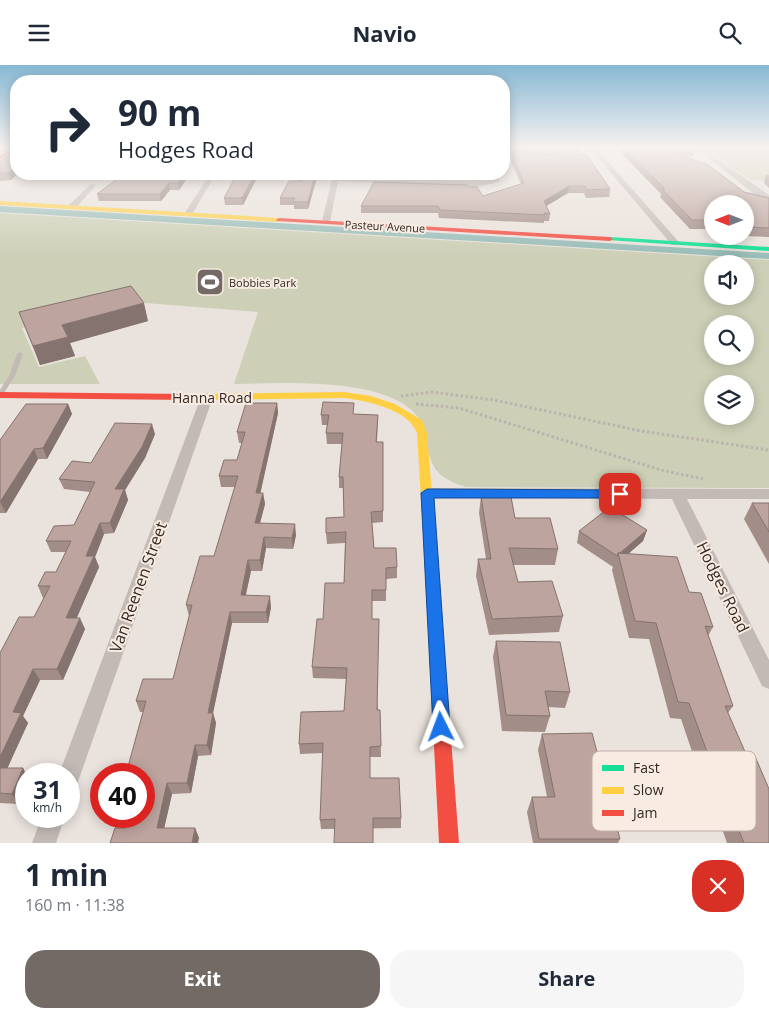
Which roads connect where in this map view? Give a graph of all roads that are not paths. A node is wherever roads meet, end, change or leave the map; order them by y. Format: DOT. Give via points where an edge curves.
graph roads {
  1 [pos="207,183"];
  2 [pos="334,183"];
  3 [pos="457,183"];
  4 [pos="491,183"];
  5 [pos="624,183"];
  6 [pos="746,183"];
  7 [pos="93,185"];
  8 [pos="769,198"];
  9 [pos="0,203"];
  10 [pos="72,207"];
  11 [pos="188,214"];
  12 [pos="326,222"];
  13 [pos="675,243"];
  14 [pos="769,249"];
  15 [pos="20,354"];
  16 [pos="0,395"];
  17 [pos="207,397"];
  18 [pos="427,493"];
  19 [pos="769,494"];
  20 [pos="678,495"];
  21 [pos="769,680"];
  22 [pos="74,763"];
  23 [pos="50,828"];
  24 [pos="44,843"];
  25 [pos="449,843"];
  1 -- 11 [label="street"];
  2 -- 12 [label="street"];
  3 -- 4 [label="street"];
  5 -- 13 [label="street"];
  6 -- 8 [label="street"];
  7 -- 10 [label="street"];
  9 -- 10 [label="street, Pasteur Avenue"];
  10 -- 11 [label="street, Pasteur Avenue"];
  11 -- 12 [label="street, Pasteur Avenue"];
  12 -- 13 [label="street, Pasteur Avenue"];
  13 -- 14 [label="street, Pasteur Avenue"];
  15 -- 16 [label="lane"];
  16 -- 17 [label="street, Hanna Road"];
  17 -- 18 [label="street, Hanna Road" via="344,395 371,399 401,411 418,422 422,433"];
  17 -- 22 [label="street, Van Reenen Street"];
  18 -- 20 [label="street"];
  18 -- 25 [label="street"];
  19 -- 20 [label="street"];
  20 -- 21 [label="street, Hodges Road"];
  23 -- 24 [label="street"];
}
